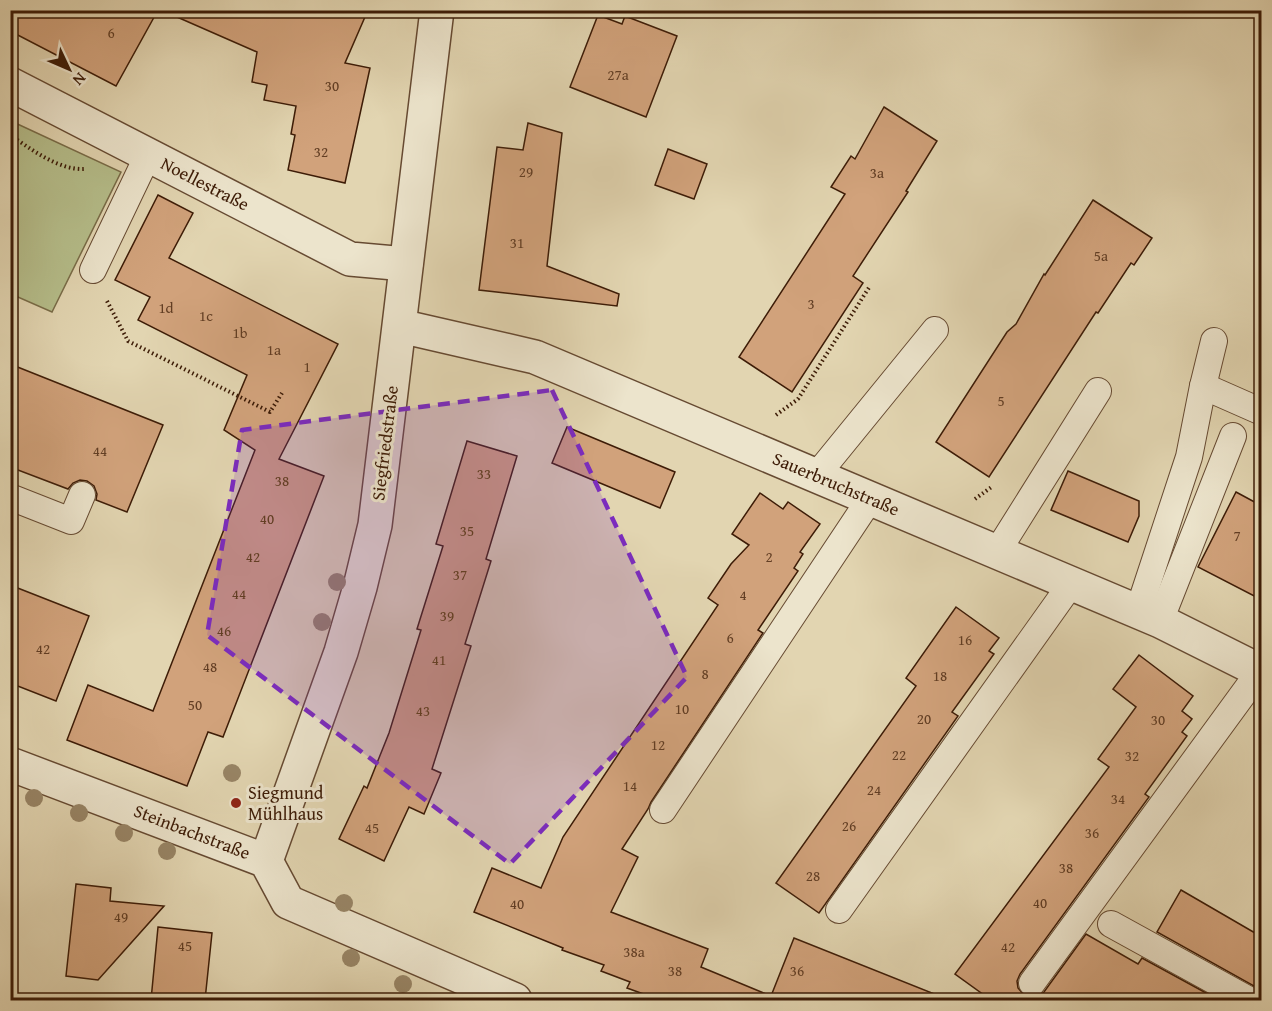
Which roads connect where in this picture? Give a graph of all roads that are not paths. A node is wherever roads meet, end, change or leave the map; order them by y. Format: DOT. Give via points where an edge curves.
graph roads {
  1 [pos="437,10"];
  2 [pos="10,84"];
  3 [pos="148,155"];
  4 [pos="406,264"];
  5 [pos="93,270"];
  6 [pos="400,326"];
  7 [pos="935,330"];
  8 [pos="1214,341"];
  9 [pos="1203,386"];
  10 [pos="1098,391"];
  11 [pos="1262,412"];
  12 [pos="1233,436"];
  13 [pos="816,476"];
  14 [pos="10,478"];
  15 [pos="10,487"];
  16 [pos="82,495"];
  17 [pos="10,497"];
  18 [pos="870,499"];
  19 [pos="997,552"];
  20 [pos="1071,584"];
  21 [pos="1149,616"];
  22 [pos="1261,671"];
  23 [pos="10,764"];
  24 [pos="663,810"];
  25 [pos="266,861"];
  26 [pos="839,910"];
  27 [pos="1111,924"];
  28 [pos="1032,983"];
  29 [pos="480,993"];
  30 [pos="515,1000"];
  31 [pos="1249,1000"];
  1 -- 4 [label="street, Siegfriedstraße"];
  2 -- 3 [label="street, Noellestraße"];
  3 -- 4 [label="street, Noellestraße" via="350,259"];
  3 -- 5 [label="lane"];
  4 -- 6 [label="street, Siegfriedstraße"];
  6 -- 13 [label="street, Sauerbruchstraße" via="535,357"];
  6 -- 25 [label="street, Siegfriedstraße" via="375,525 360,587 341,652"];
  7 -- 13 [label="lane"];
  8 -- 9 [label="lane"];
  9 -- 11 [label="lane"];
  9 -- 21 [label="lane"];
  10 -- 19 [label="lane"];
  12 -- 21 [label="lane"];
  13 -- 18 [label="street, Sauerbruchstraße"];
  14 -- 15 [label="lane" via="14,479"];
  16 -- 17 [label="lane" via="71,521"];
  18 -- 19 [label="street, Sauerbruchstraße"];
  18 -- 24 [label="lane"];
  19 -- 20 [label="street, Sauerbruchstraße"];
  20 -- 21 [label="street, Sauerbruchstraße"];
  20 -- 26 [label="lane"];
  21 -- 22 [label="street, Sauerbruchstraße"];
  22 -- 28 [label="lane"];
  23 -- 25 [label="street, Steinbachstraße"];
  25 -- 29 [label="street, Steinbachstraße" via="288,902"];
  27 -- 31 [label="lane"];
  29 -- 30 [label="street, Steinbachstraße"];
}
